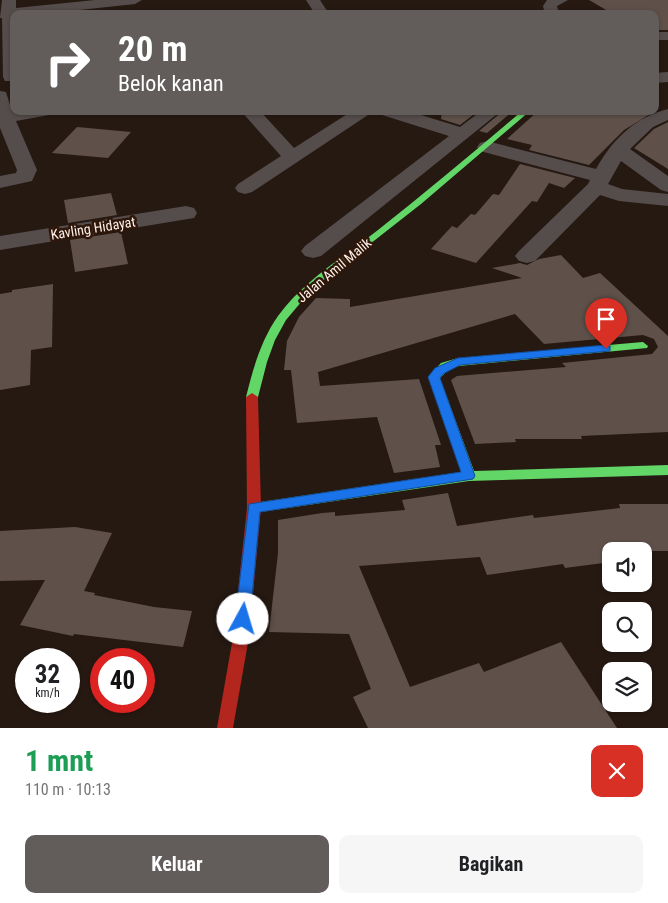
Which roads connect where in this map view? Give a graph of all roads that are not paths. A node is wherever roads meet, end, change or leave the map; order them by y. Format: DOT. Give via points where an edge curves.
graph roads {
  1 [pos="134,0"];
  2 [pos="6,9"];
  3 [pos="8,78"];
  4 [pos="0,96"];
  5 [pos="668,114"];
  6 [pos="21,115"];
  7 [pos="254,115"];
  8 [pos="359,115"];
  9 [pos="401,115"];
  10 [pos="487,115"];
  11 [pos="523,115"];
  12 [pos="4,118"];
  13 [pos="463,134"];
  14 [pos="487,147"];
  15 [pos="619,150"];
  16 [pos="293,158"];
  17 [pos="0,182"];
  18 [pos="599,182"];
  19 [pos="668,186"];
  20 [pos="245,188"];
  21 [pos="668,200"];
  22 [pos="186,213"];
  23 [pos="0,243"];
  24 [pos="313,251"];
  25 [pos="527,256"];
  26 [pos="643,346"];
  27 [pos="668,470"];
  28 [pos="469,476"];
  29 [pos="254,508"];
  30 [pos="225,728"];
  1 -- 2 [label="street"];
  2 -- 3 [label="street"];
  4 -- 12 [label="street"];
  5 -- 15 [label="street" via="651,118"];
  6 -- 12 [label="street"];
  7 -- 16 [label="street"];
  8 -- 16 [label="street"];
  9 -- 13 [label="street"];
  10 -- 13 [label="street"];
  11 -- 14 [label="street, Jalan Amil Malik"];
  12 -- 17 [label="street" via="27,170 24,176"];
  13 -- 24 [label="street"];
  14 -- 18 [label="street"];
  14 -- 29 [label="street, Jalan Amil Malik" via="338,264 288,310 260,362 251,402"];
  15 -- 18 [label="street"];
  15 -- 19 [label="street"];
  16 -- 20 [label="street"];
  18 -- 21 [label="street" via="619,196"];
  18 -- 25 [label="street"];
  22 -- 23 [label="street, Kavling Hidayat"];
  26 -- 28 [label="street" via="458,362 445,366 434,377"];
  27 -- 28 [label="street"];
  28 -- 29 [label="street"];
  29 -- 30 [label="street, Jalan Amil Malik" via="241,637"];
}
